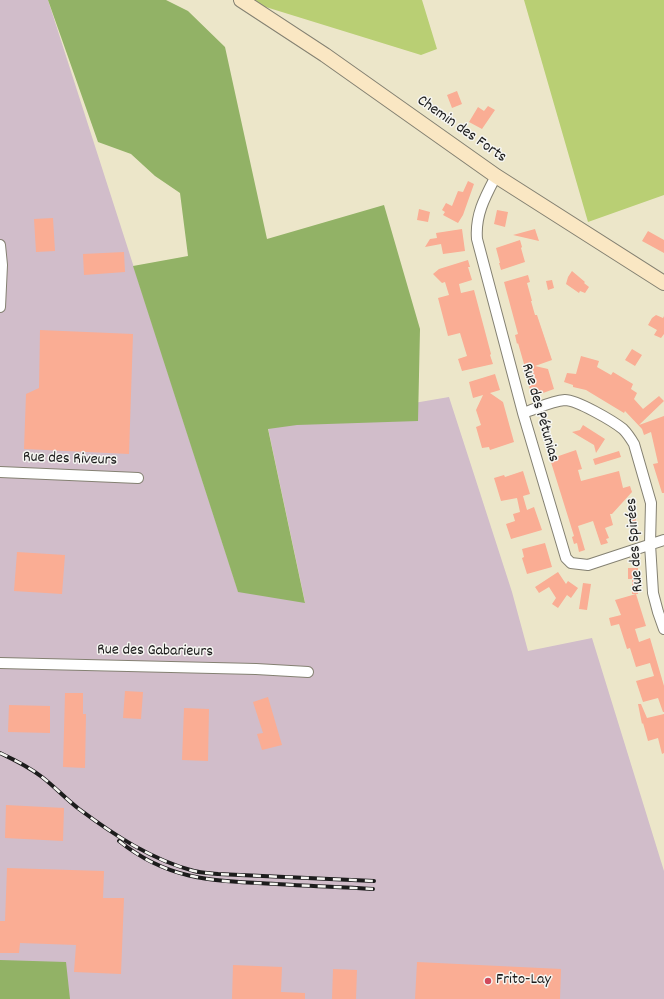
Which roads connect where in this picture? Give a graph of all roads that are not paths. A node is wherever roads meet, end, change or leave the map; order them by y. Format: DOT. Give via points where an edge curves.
graph roads {
  1 [pos="241,0"];
  2 [pos="496,176"];
  3 [pos="0,245"];
  4 [pos="664,283"];
  5 [pos="0,307"];
  6 [pos="523,413"];
  7 [pos="0,472"];
  8 [pos="138,478"];
  9 [pos="664,540"];
  10 [pos="650,544"];
  11 [pos="664,629"];
  12 [pos="0,663"];
  13 [pos="308,672"];
  1 -- 2 [label="street, Chemin des Forts"];
  2 -- 4 [label="street, Chemin des Forts"];
  2 -- 6 [label="street, Rue des Pétunias" via="478,215 477,239"];
  3 -- 5 [label="street"];
  6 -- 10 [label="street, Rue des Spirées" via="566,400 582,404 622,428 634,444 651,503"];
  6 -- 10 [label="street, Rue des Pétunias" via="566,558 572,563 588,564"];
  7 -- 8 [label="street, Rue des Riveurs"];
  9 -- 10 [label="street, Rue des Pétunias"];
  10 -- 11 [label="street, Rue des Spirées" via="653,593"];
  12 -- 13 [label="street, Rue des Gabarieurs"];
}
